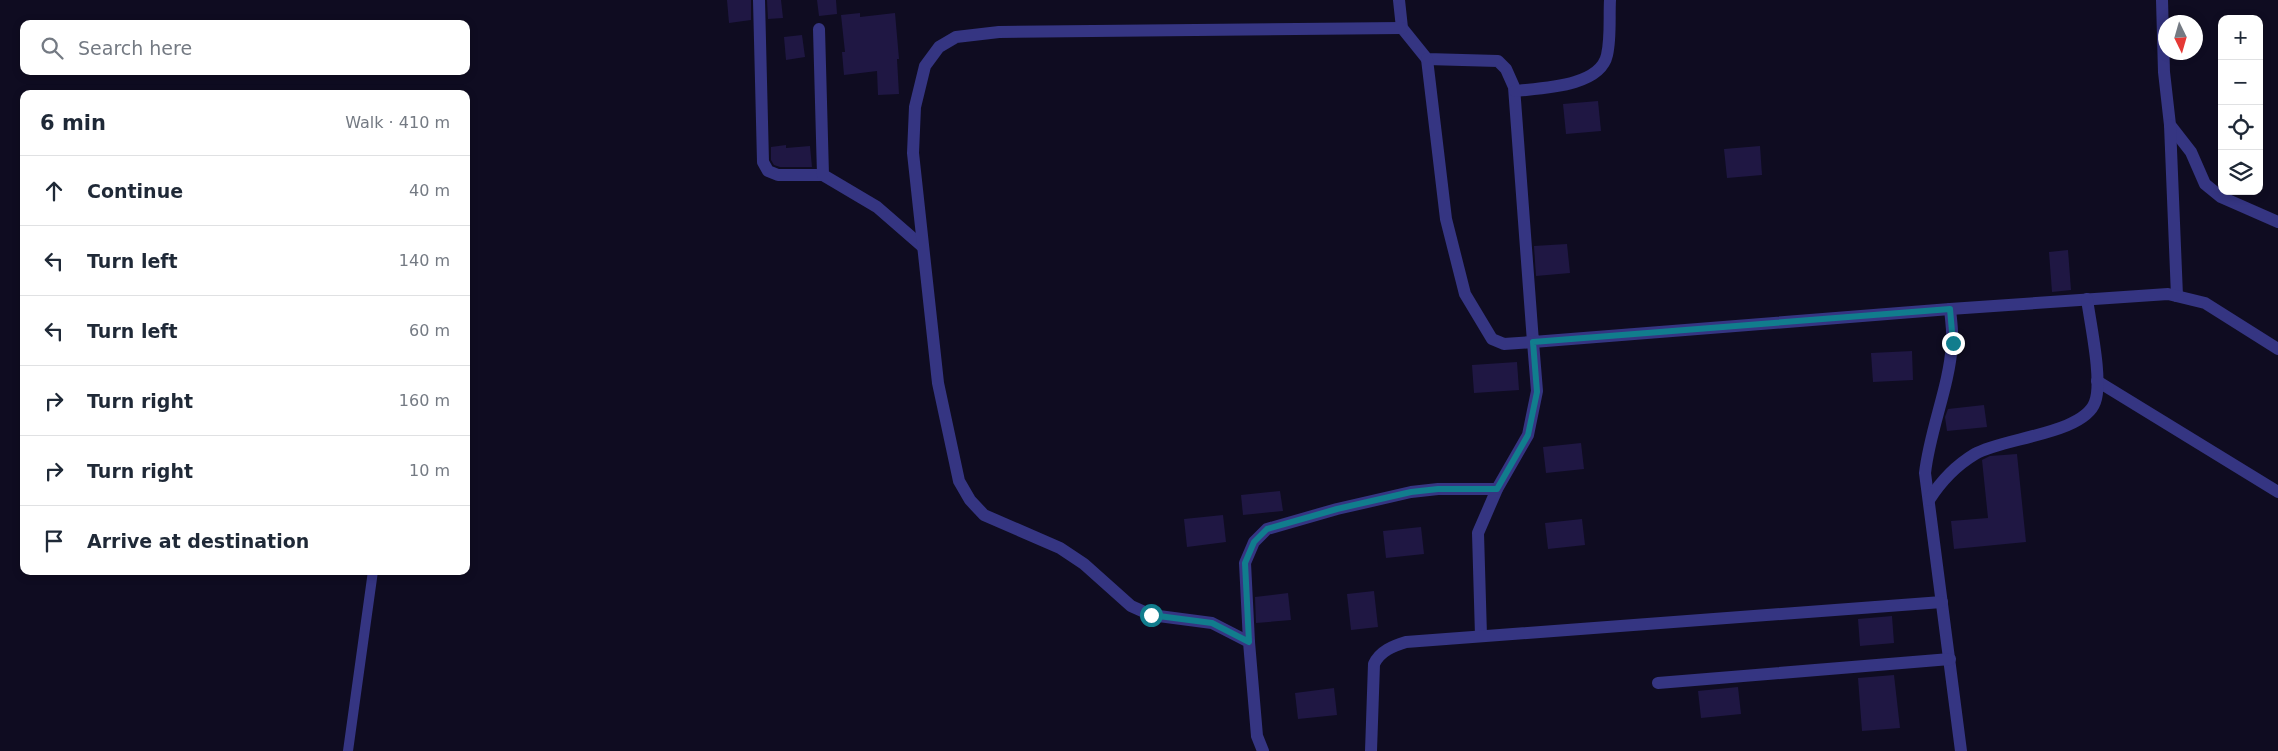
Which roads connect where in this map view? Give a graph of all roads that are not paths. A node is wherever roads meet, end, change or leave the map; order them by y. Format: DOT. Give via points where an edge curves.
graph roads {
  1 [pos="759,0"];
  2 [pos="1399,0"];
  3 [pos="1610,0"];
  4 [pos="2162,0"];
  5 [pos="1402,28"];
  6 [pos="819,29"];
  7 [pos="1427,59"];
  8 [pos="1515,92"];
  9 [pos="2170,126"];
  10 [pos="822,175"];
  11 [pos="2278,222"];
  12 [pos="923,247"];
  13 [pos="2177,296"];
  14 [pos="2087,299"];
  15 [pos="1950,309"];
  16 [pos="1533,342"];
  17 [pos="2278,349"];
  18 [pos="2097,381"];
  19 [pos="1497,489"];
  20 [pos="2278,492"];
  21 [pos="1929,500"];
  22 [pos="372,575"];
  23 [pos="1942,602"];
  24 [pos="1481,636"];
  25 [pos="1249,642"];
  26 [pos="1950,659"];
  27 [pos="1658,683"];
  28 [pos="348,751"];
  29 [pos="1263,751"];
  30 [pos="1371,751"];
  31 [pos="1961,751"];
  1 -- 10 [label="street" via="764,162 768,171 778,175"];
  2 -- 5 [label="street"];
  3 -- 8 [label="street" via="1607,56 1599,70 1575,83"];
  4 -- 9 [label="street" via="2164,72"];
  5 -- 7 [label="street"];
  5 -- 12 [label="street" via="999,32 956,37 939,47 926,66 915,107 912,153"];
  6 -- 10 [label="street"];
  7 -- 8 [label="street" via="1498,61 1506,69"];
  7 -- 16 [label="street" via="1446,219 1465,294 1492,339 1504,344"];
  8 -- 16 [label="street"];
  9 -- 11 [label="street" via="2192,152 2205,184 2221,197"];
  9 -- 13 [label="street"];
  10 -- 12 [label="street" via="877,207"];
  12 -- 25 [label="street" via="938,383 959,481 970,500 984,515 1060,548 1084,564 1131,606 1151,615 1212,623"];
  13 -- 14 [label="street"];
  13 -- 17 [label="street" via="2205,303"];
  14 -- 15 [label="street"];
  14 -- 18 [label="street"];
  15 -- 16 [label="street"];
  15 -- 21 [label="street" via="1953,343 1928,446 1925,473"];
  16 -- 19 [label="street" via="1537,392 1528,435"];
  18 -- 20 [label="street"];
  18 -- 21 [label="street" via="2095,402 2086,413 2054,431 1976,453 1942,479"];
  19 -- 24 [label="street" via="1478,533"];
  19 -- 25 [label="street" via="1411,492 1267,529 1254,542 1245,563"];
  21 -- 23 [label="street"];
  22 -- 28 [label="lane"];
  23 -- 24 [label="street"];
  23 -- 26 [label="street"];
  24 -- 30 [label="street" via="1406,642 1378,656 1372,683"];
  25 -- 29 [label="street" via="1257,736"];
  26 -- 27 [label="street"];
  26 -- 31 [label="street"];
}
